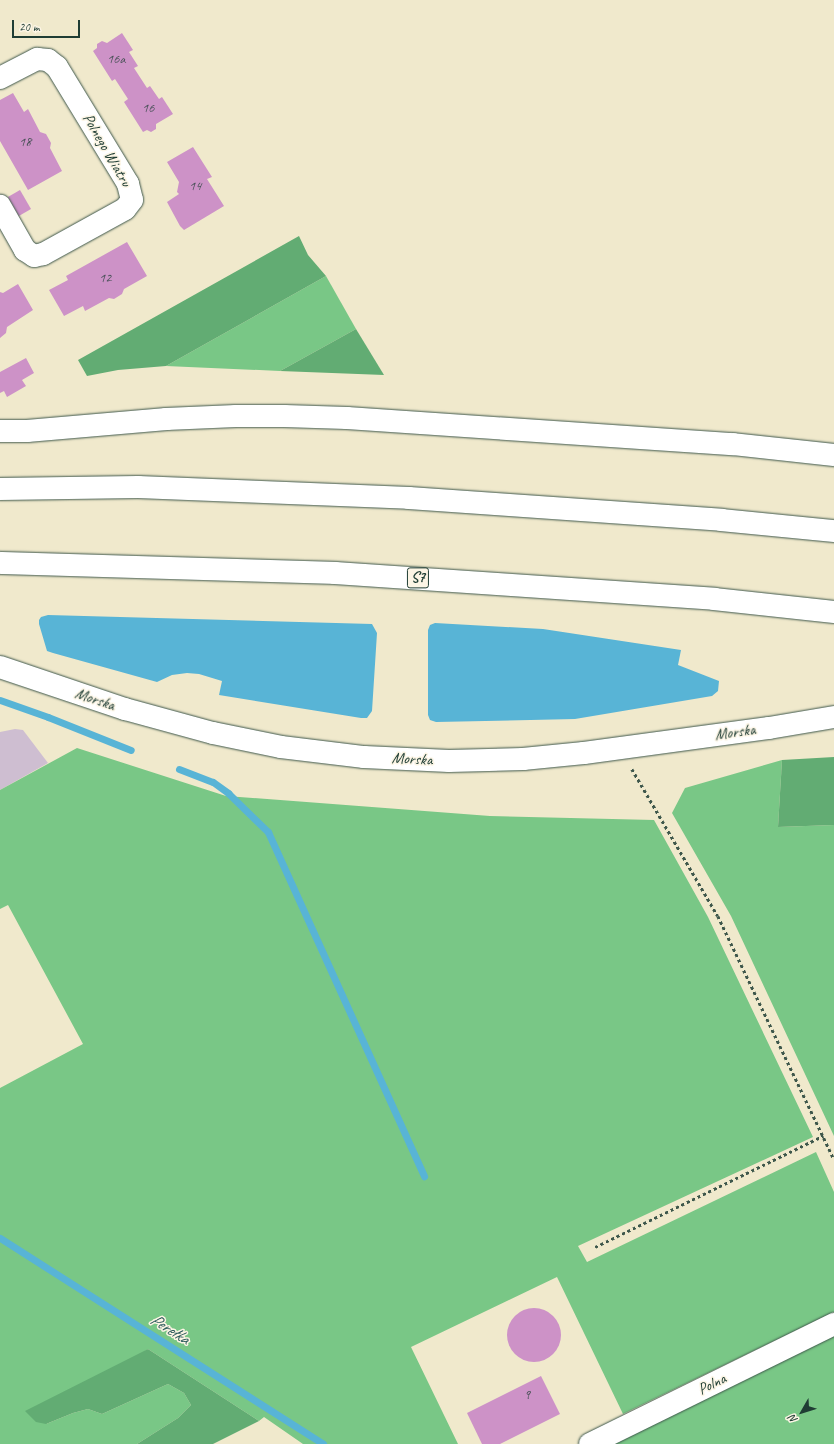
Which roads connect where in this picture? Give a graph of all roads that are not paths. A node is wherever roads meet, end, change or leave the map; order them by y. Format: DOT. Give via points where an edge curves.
graph roads {
  1 [pos="0,78"];
  2 [pos="0,206"];
  3 [pos="0,431"];
  4 [pos="834,454"];
  5 [pos="0,489"];
  6 [pos="834,531"];
  7 [pos="0,563"];
  8 [pos="834,612"];
  9 [pos="0,667"];
  10 [pos="834,717"];
  11 [pos="834,1324"];
  12 [pos="590,1444"];
  1 -- 2 [label="main road, Polnego Wiatru" via="37,59 48,60 57,67 128,184 132,200 125,209 34,256 25,250"];
  3 -- 4 [label="main road" via="166,419 284,416 725,444"];
  5 -- 6 [label="main road" via="138,487 409,498 721,520"];
  7 -- 8 [label="main road, S7" via="335,573 714,599"];
  9 -- 10 [label="main road, Morska" via="125,709 213,733 322,753 364,757 449,761 523,759 621,748"];
  11 -- 12 [label="main road, Polna"];
}
